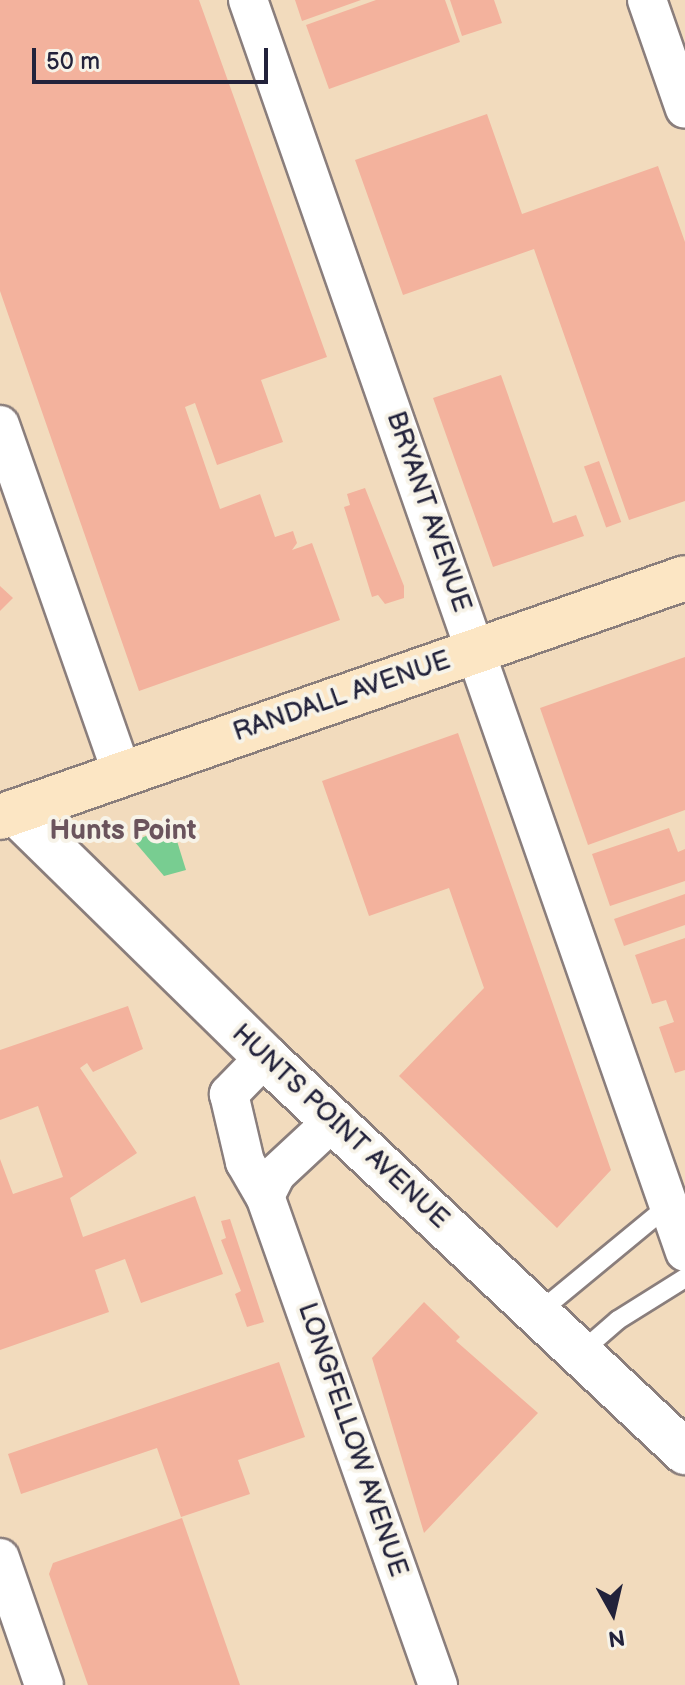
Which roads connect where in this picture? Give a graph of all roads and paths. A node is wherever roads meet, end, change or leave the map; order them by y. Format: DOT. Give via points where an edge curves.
graph roads {
  1 [pos="248,0"];
  2 [pos="647,0"];
  3 [pos="685,109"];
  4 [pos="0,425"];
  5 [pos="685,578"];
  6 [pos="476,650"];
  7 [pos="122,774"];
  8 [pos="5,809"];
  9 [pos="265,1057"];
  10 [pos="333,1121"];
  11 [pos="265,1196"];
  12 [pos="668,1206"];
  13 [pos="685,1252"];
  14 [pos="685,1278"];
  15 [pos="537,1314"];
  16 [pos="579,1353"];
  17 [pos="680,1439"];
  18 [pos="0,1558"];
  19 [pos="44,1685"];
  20 [pos="438,1685"];
  1 -- 6 [label="street, BRYANT AVENUE"];
  2 -- 3 [label="street"];
  4 -- 7 [label="street"];
  5 -- 6 [label="main road, RANDALL AVENUE"];
  6 -- 7 [label="main road, RANDALL AVENUE"];
  6 -- 12 [label="street, BRYANT AVENUE"];
  7 -- 8 [label="main road, RANDALL AVENUE"];
  8 -- 9 [label="street, HUNTS POINT AVENUE"];
  9 -- 10 [label="street, HUNTS POINT AVENUE"];
  9 -- 11 [label="street, LONGFELLOW AVENUE" via="229,1094 245,1162"];
  10 -- 11 [label="street" via="276,1174"];
  10 -- 15 [label="street, HUNTS POINT AVENUE"];
  11 -- 20 [label="street, LONGFELLOW AVENUE"];
  12 -- 13 [label="street, BRYANT AVENUE"];
  12 -- 15 [label="lane"];
  14 -- 16 [label="lane" via="618,1320"];
  15 -- 16 [label="street, HUNTS POINT AVENUE"];
  16 -- 17 [label="street, HUNTS POINT AVENUE"];
  18 -- 19 [label="street"];
}
